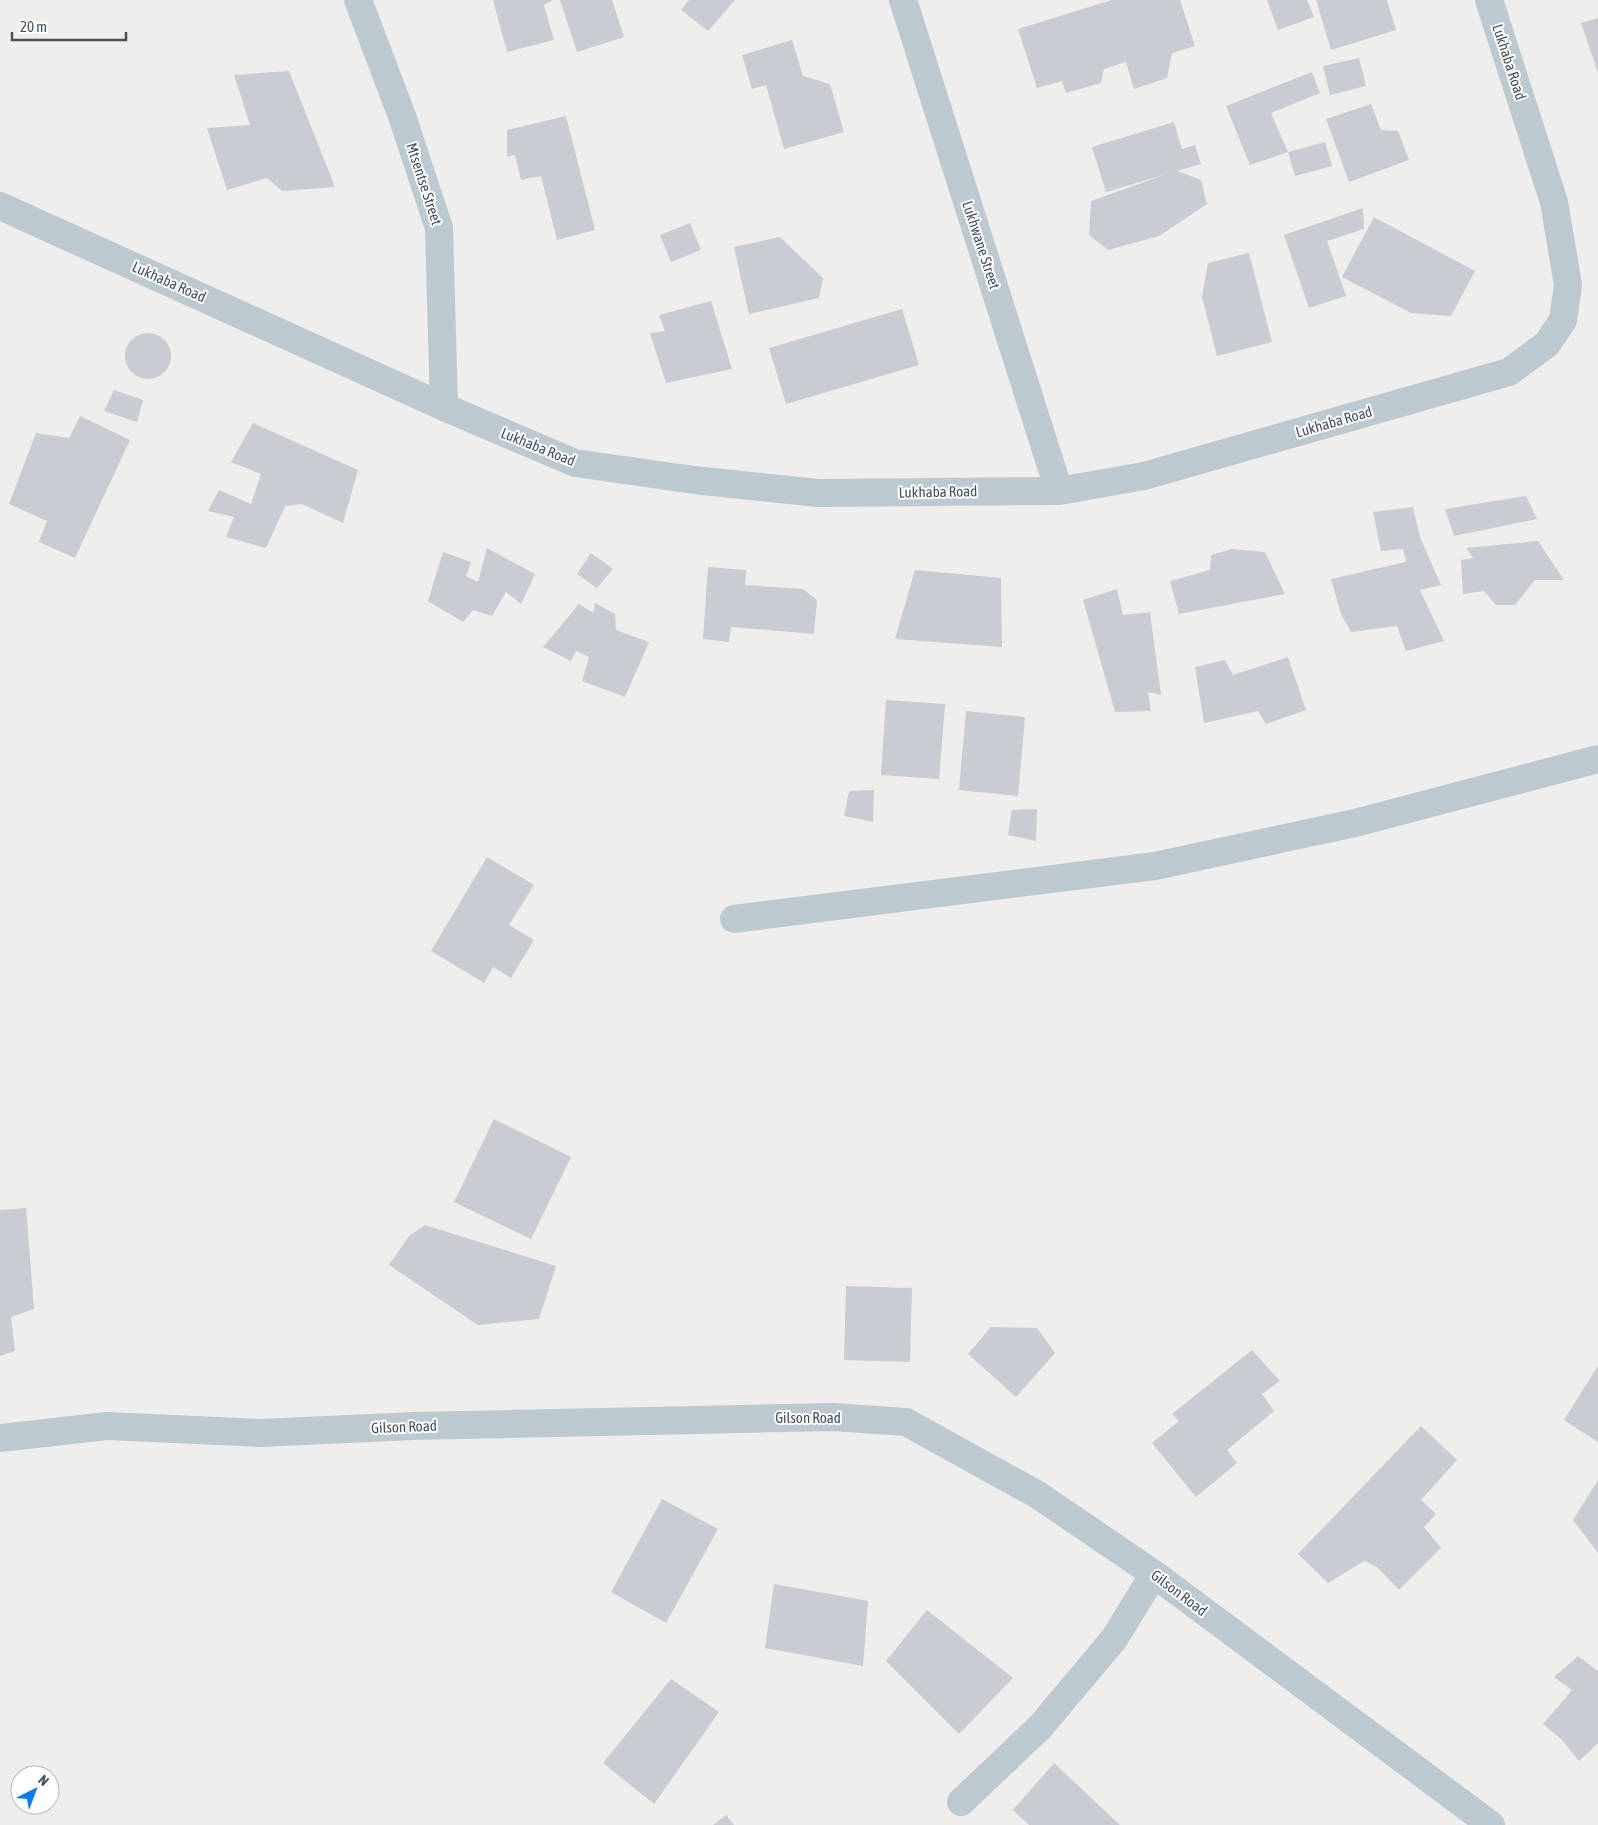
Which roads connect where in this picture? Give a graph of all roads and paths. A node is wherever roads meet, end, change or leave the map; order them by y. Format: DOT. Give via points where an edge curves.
graph roads {
  1 [pos="358,0"];
  2 [pos="903,0"];
  3 [pos="1489,0"];
  4 [pos="0,206"];
  5 [pos="444,407"];
  6 [pos="1059,491"];
  7 [pos="1598,759"];
  8 [pos="734,919"];
  9 [pos="0,1438"];
  10 [pos="1154,1574"];
  11 [pos="961,1802"];
  12 [pos="1492,1825"];
  1 -- 5 [label="street, Mtsentse Street" via="402,116 439,228"];
  2 -- 6 [label="street, Lukhwane Street"];
  3 -- 6 [label="street, Lukhaba Road" via="1554,202 1568,285 1564,320 1547,344 1509,372 1144,476"];
  4 -- 5 [label="street, Lukhaba Road"];
  5 -- 6 [label="street, Lukhaba Road" via="575,464 818,493"];
  7 -- 8 [label="street" via="1355,823 1155,866"];
  9 -- 10 [label="street, Gilson Road" via="108,1426 260,1434 414,1426 824,1417 906,1422 1038,1495"];
  10 -- 11 [label="street" via="1114,1639 1040,1727"];
  10 -- 12 [label="street, Gilson Road"];
}
